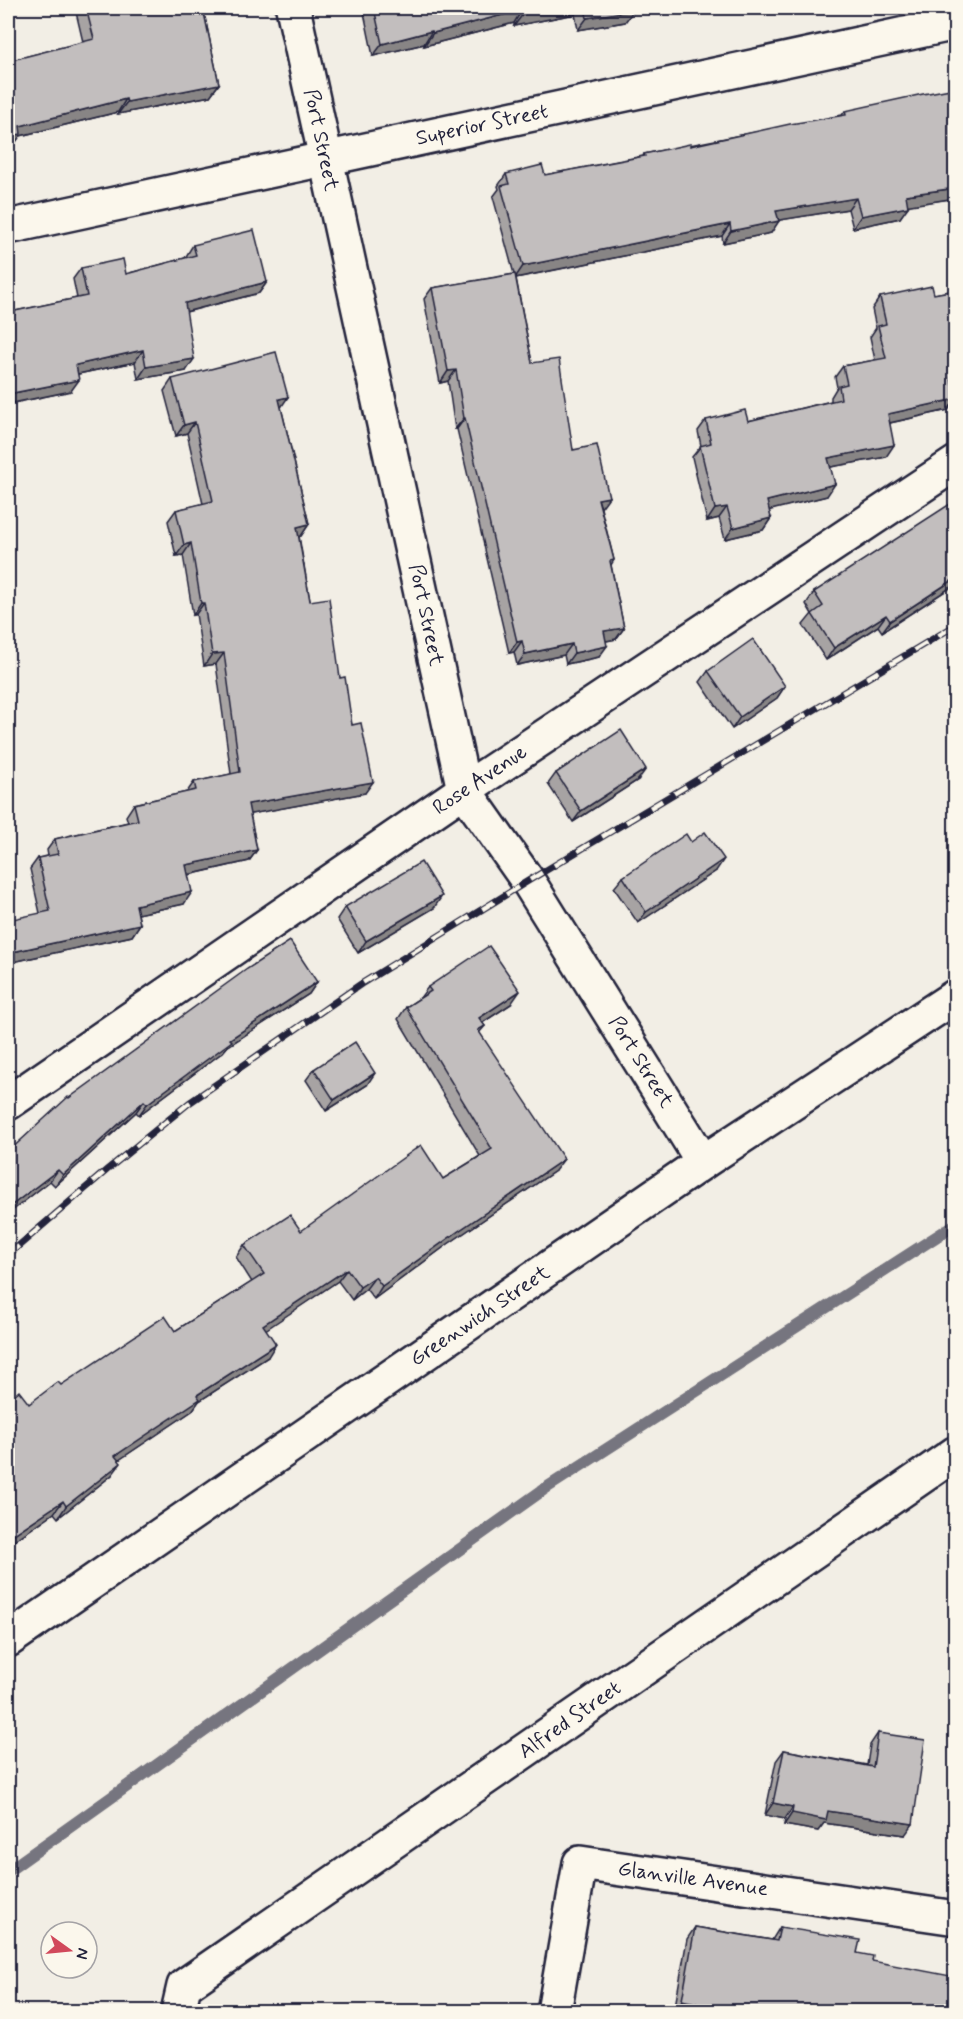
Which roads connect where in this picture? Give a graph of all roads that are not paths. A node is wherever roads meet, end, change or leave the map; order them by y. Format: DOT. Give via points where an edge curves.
graph roads {
  1 [pos="293,8"];
  2 [pos="956,22"];
  3 [pos="325,159"];
  4 [pos="8,227"];
  5 [pos="956,463"];
  6 [pos="464,790"];
  7 [pos="956,996"];
  8 [pos="8,1103"];
  9 [pos="703,1162"];
  10 [pos="956,1453"];
  11 [pos="8,1640"];
  12 [pos="956,1918"];
  13 [pos="181,1999"];
  14 [pos="554,2012"];
  1 -- 3 [label="street, Port Street"];
  2 -- 3 [label="street, Superior Street"];
  3 -- 4 [label="street, Superior Street"];
  3 -- 6 [label="street, Port Street"];
  5 -- 6 [label="street, Rose Avenue"];
  6 -- 8 [label="street, Rose Avenue"];
  6 -- 9 [label="street, Port Street" via="528,881"];
  7 -- 9 [label="street, Greenwich Street"];
  9 -- 11 [label="street, Greenwich Street"];
  10 -- 13 [label="street, Alfred Street"];
  12 -- 14 [label="street, Glanville Avenue" via="580,1863"];
}
